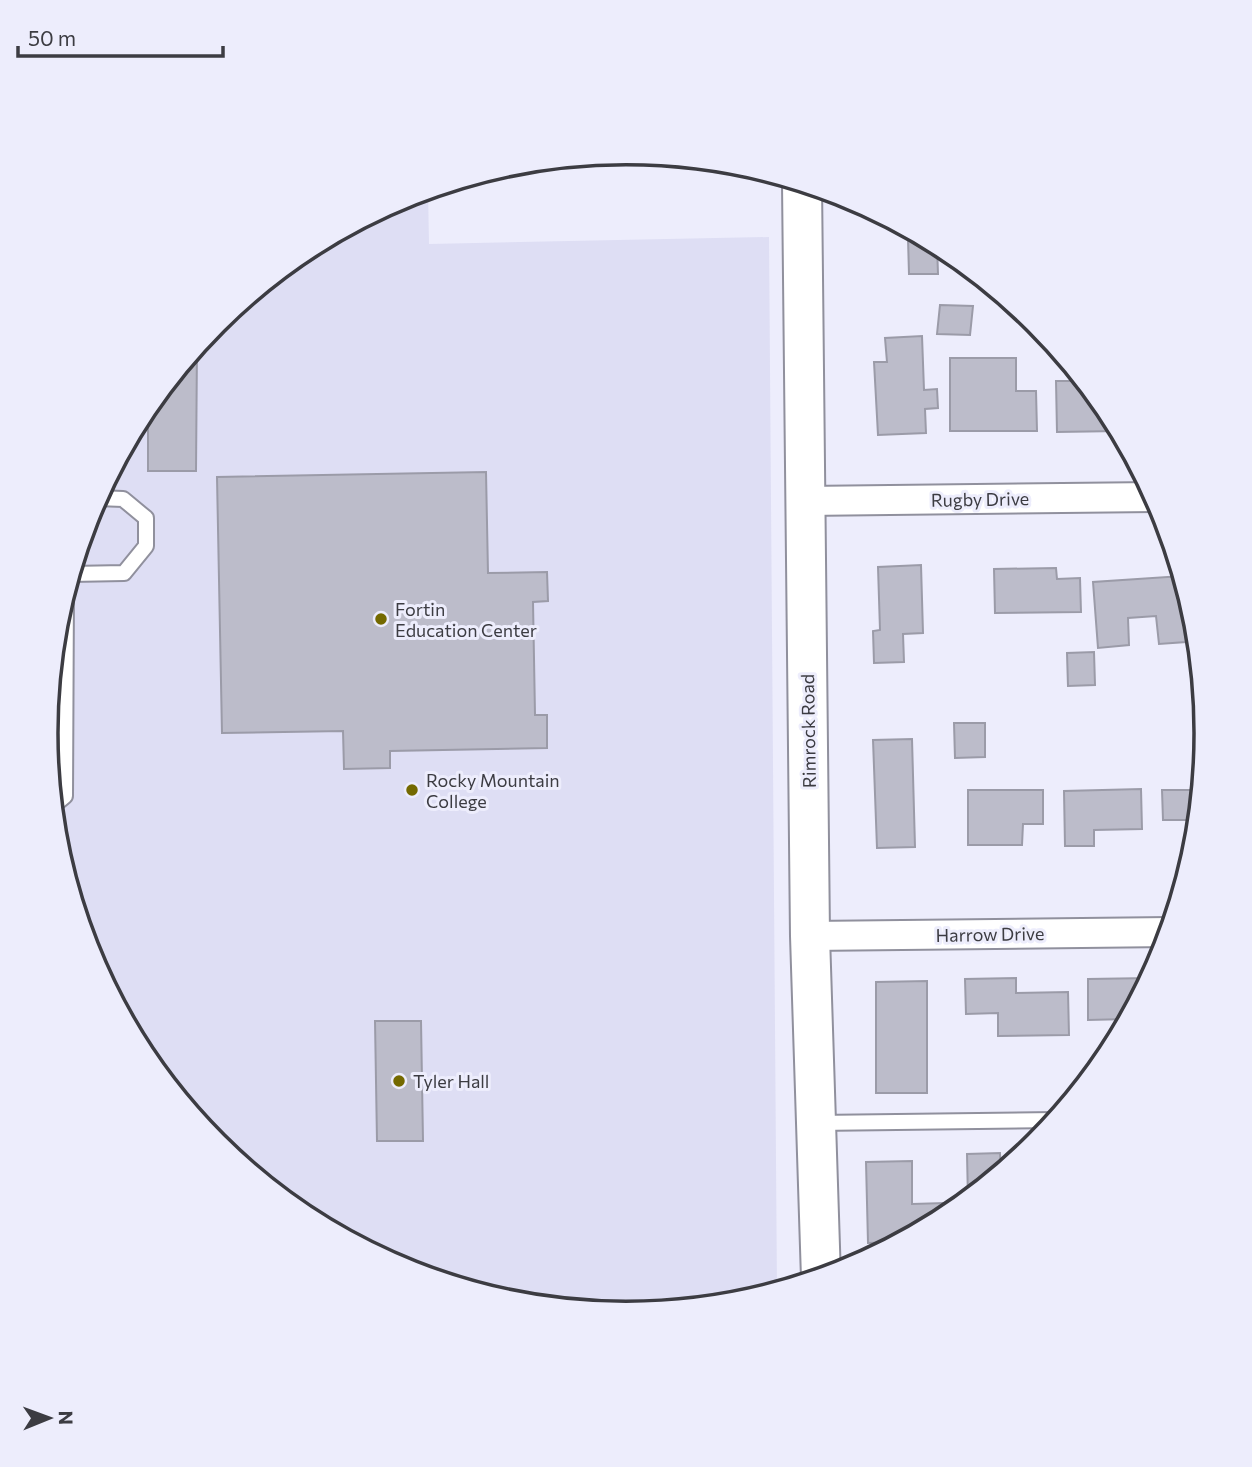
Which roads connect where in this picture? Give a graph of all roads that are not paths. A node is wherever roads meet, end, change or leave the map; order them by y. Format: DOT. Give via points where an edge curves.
graph roads {
  1 [pos="802,193"];
  2 [pos="1143,497"];
  3 [pos="109,498"];
  4 [pos="805,501"];
  5 [pos="81,574"];
  6 [pos="66,643"];
  7 [pos="62,799"];
  8 [pos="1158,932"];
  9 [pos="810,936"];
  10 [pos="1042,1120"];
  11 [pos="816,1123"];
  12 [pos="821,1267"];
  1 -- 4 [label="main road, Rimrock Road"];
  2 -- 4 [label="street, Rugby Drive"];
  3 -- 5 [label="lane" via="123,499 146,518 146,546 124,573"];
  4 -- 9 [label="main road, Rimrock Road"];
  6 -- 7 [label="lane"];
  8 -- 9 [label="street, Harrow Drive"];
  9 -- 11 [label="main road, Rimrock Road"];
  10 -- 11 [label="lane"];
  11 -- 12 [label="main road, Rimrock Road"];
}
